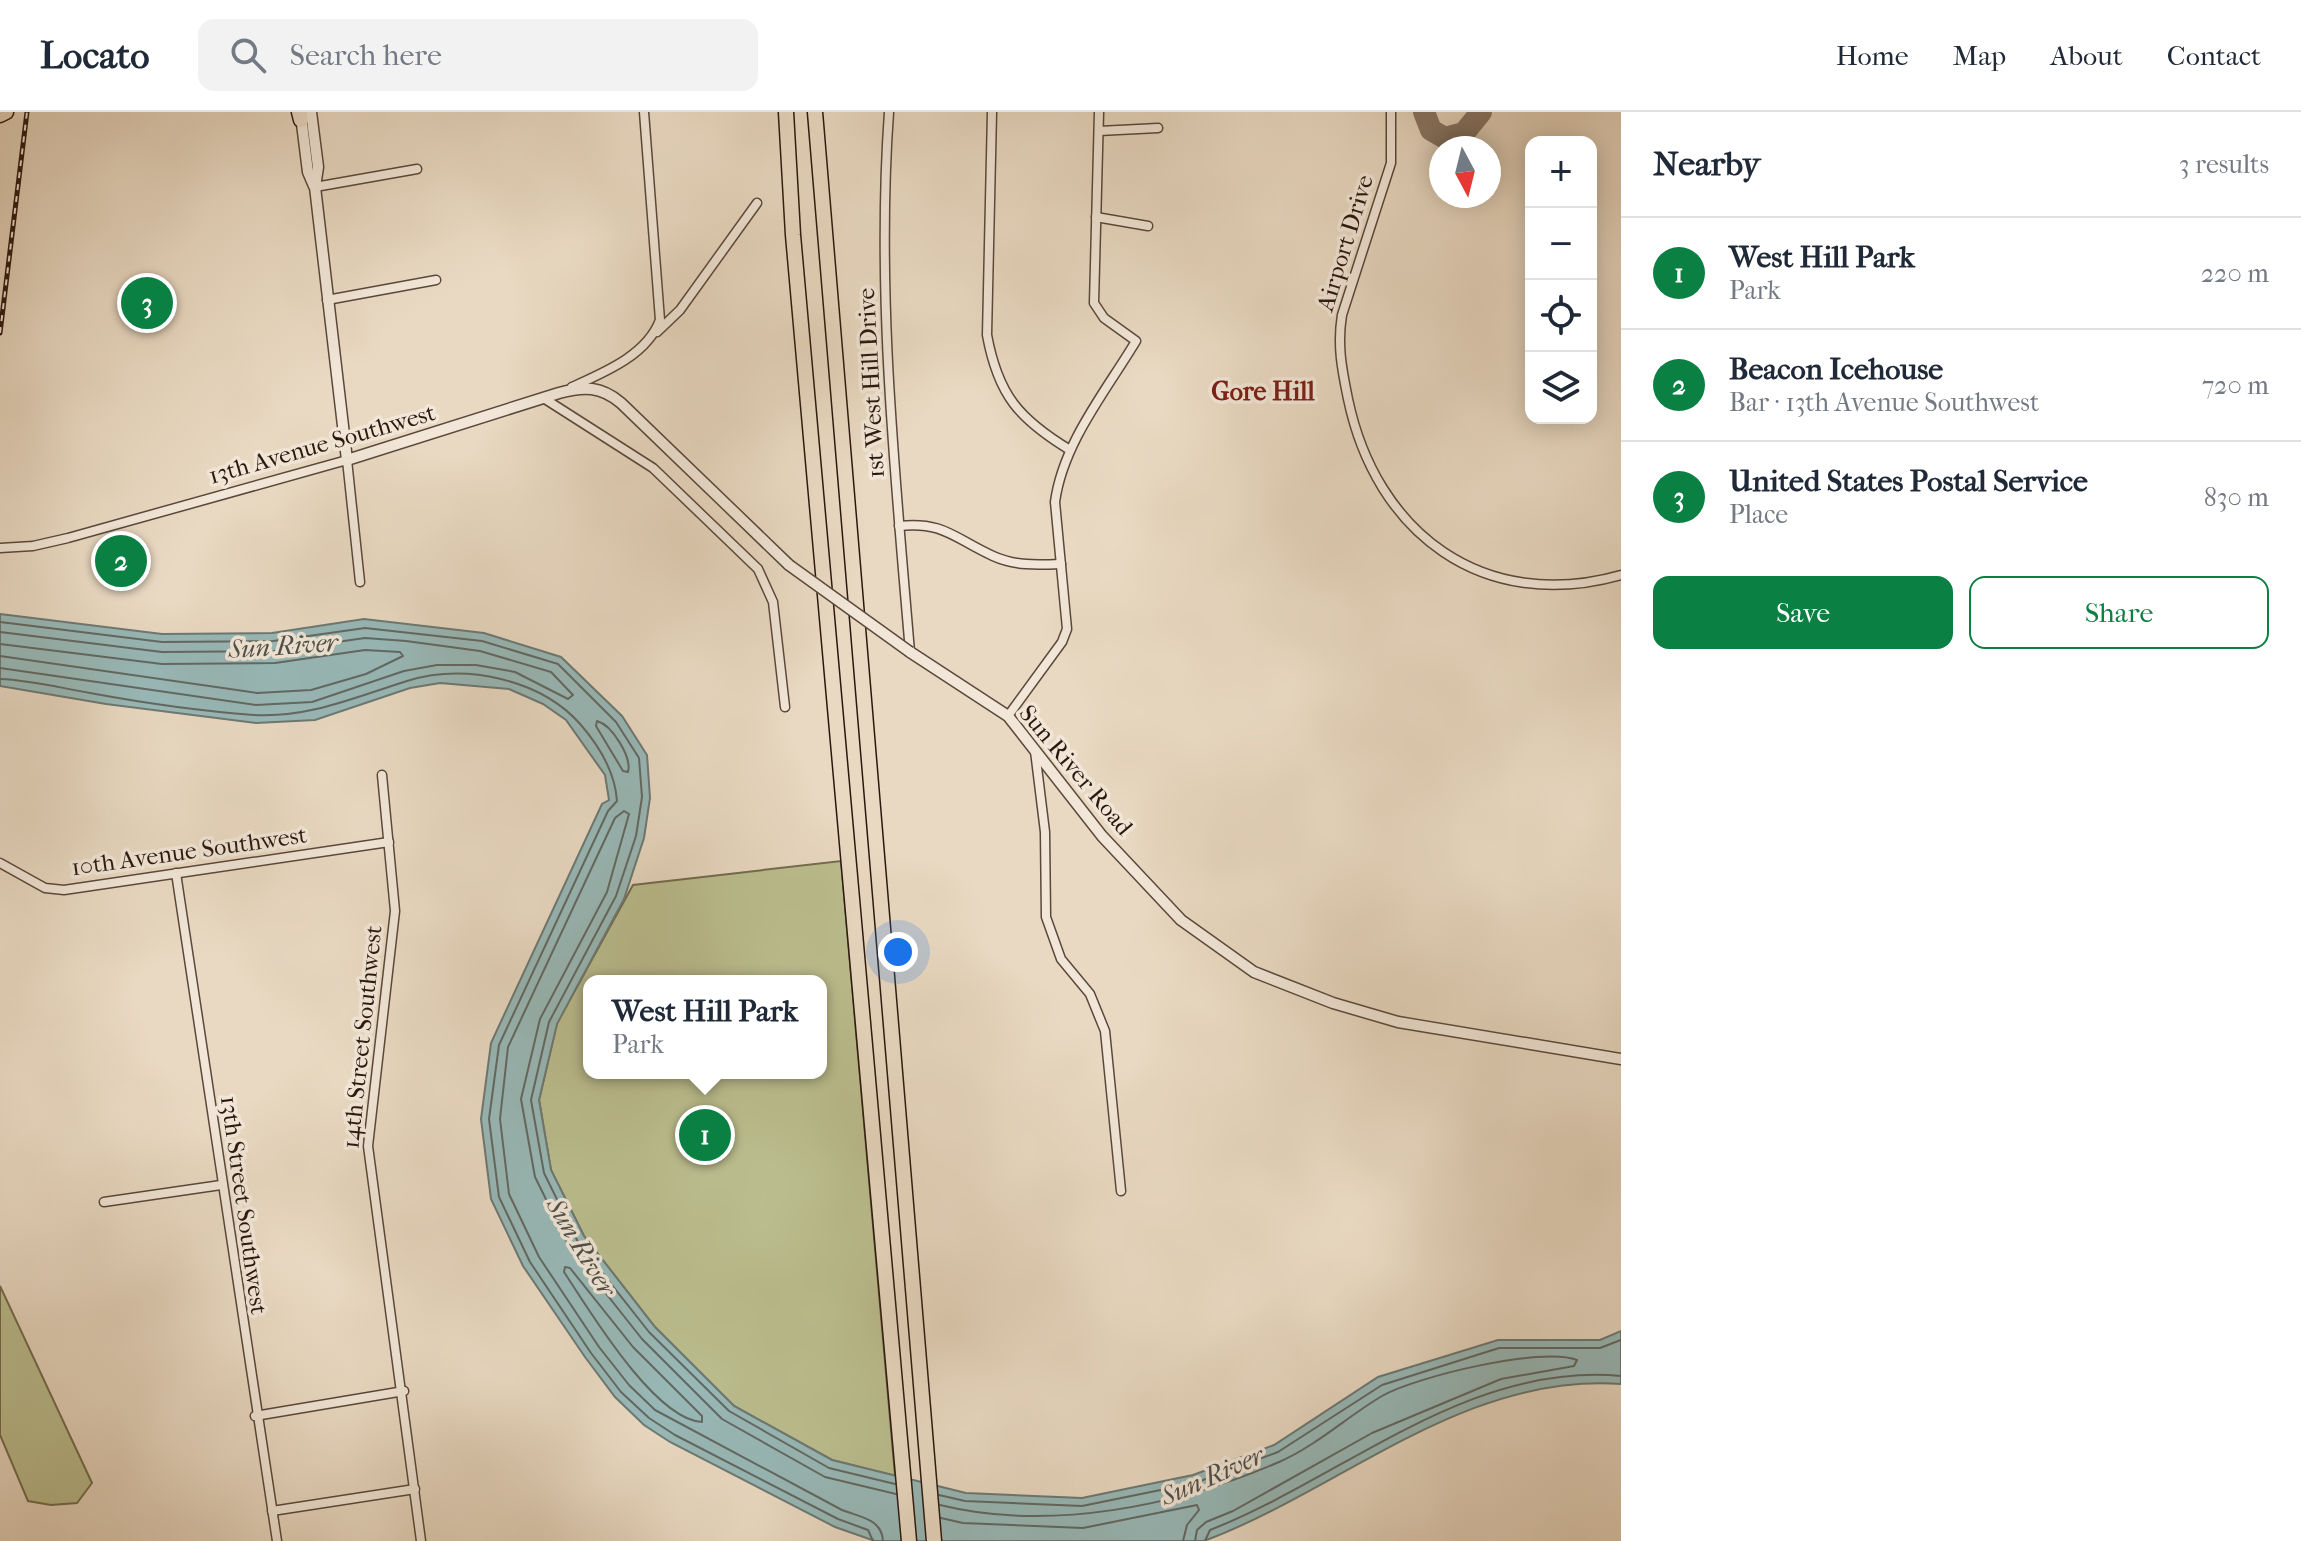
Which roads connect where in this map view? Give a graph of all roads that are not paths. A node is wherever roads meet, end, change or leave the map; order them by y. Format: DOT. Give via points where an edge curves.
graph roads {
  1 [pos="6,112"];
  2 [pos="644,112"];
  3 [pos="786,112"];
  4 [pos="815,112"];
  5 [pos="889,112"];
  6 [pos="992,112"];
  7 [pos="1099,112"];
  8 [pos="1391,112"];
  9 [pos="303,114"];
  10 [pos="0,115"];
  11 [pos="1158,128"];
  12 [pos="1099,131"];
  13 [pos="417,169"];
  14 [pos="315,187"];
  15 [pos="757,203"];
  16 [pos="1096,217"];
  17 [pos="1148,226"];
  18 [pos="436,280"];
  19 [pos="327,300"];
  20 [pos="656,332"];
  21 [pos="559,393"];
  22 [pos="545,399"];
  23 [pos="1070,450"];
  24 [pos="347,460"];
  25 [pos="899,526"];
  26 [pos="0,548"];
  27 [pos="1061,564"];
  28 [pos="1621,575"];
  29 [pos="360,582"];
  30 [pos="910,652"];
  31 [pos="785,707"];
  32 [pos="1008,716"];
  33 [pos="1035,751"];
  34 [pos="382,775"];
  35 [pos="389,842"];
  36 [pos="0,863"];
  37 [pos="176,873"];
  38 [pos="1621,1059"];
  39 [pos="221,1185"];
  40 [pos="1121,1191"];
  41 [pos="104,1202"];
  42 [pos="404,1391"];
  43 [pos="255,1416"];
  44 [pos="415,1489"];
  45 [pos="272,1511"];
  46 [pos="277,1541"];
  47 [pos="421,1541"];
  48 [pos="909,1541"];
  49 [pos="934,1541"];
  1 -- 10 [label="highway"];
  2 -- 20 [label="street" via="662,307"];
  3 -- 48 [label="highway"];
  4 -- 49 [label="highway"];
  5 -- 25 [label="street, 1st West Hill Drive" via="887,361"];
  6 -- 23 [label="street" via="987,335 993,369 1011,403 1036,429"];
  7 -- 12 [label="street"];
  8 -- 28 [label="street, Airport Drive" via="1391,163 1339,337 1355,430 1368,466 1420,536 1482,571 1548,585"];
  9 -- 14 [label="street" via="308,172"];
  11 -- 12 [label="street"];
  12 -- 16 [label="street"];
  13 -- 14 [label="street"];
  14 -- 19 [label="street"];
  15 -- 20 [label="street, 13th Avenue Southwest" via="680,310"];
  16 -- 17 [label="street"];
  16 -- 23 [label="street" via="1094,303 1104,318 1136,341"];
  18 -- 19 [label="street"];
  19 -- 24 [label="street"];
  20 -- 21 [label="street, 13th Avenue Southwest" via="604,373"];
  21 -- 22 [label="street, 13th Avenue Southwest"];
  21 -- 30 [label="street, Sun River Road, bridge" via="582,387 610,394 789,565"];
  22 -- 24 [label="street, 13th Avenue Southwest"];
  22 -- 31 [label="street" via="653,468 758,569 773,602"];
  23 -- 27 [label="street" via="1055,502"];
  24 -- 26 [label="street, 13th Avenue Southwest" via="68,538"];
  24 -- 29 [label="street"];
  25 -- 27 [label="street" via="933,525 1015,564"];
  25 -- 30 [label="street, 1st West Hill Drive"];
  27 -- 32 [label="street" via="1067,629"];
  30 -- 32 [label="street, Sun River Road"];
  32 -- 33 [label="street, Sun River Road"];
  33 -- 38 [label="street, Sun River Road" via="1102,836 1181,920 1254,972 1398,1022"];
  33 -- 40 [label="street" via="1045,832 1046,917 1061,959 1090,994 1105,1031"];
  34 -- 35 [label="street, 14th Street Southwest"];
  35 -- 37 [label="street, 10th Avenue Southwest"];
  35 -- 42 [label="street, 14th Street Southwest" via="395,911 368,1146"];
  36 -- 37 [label="street, 10th Avenue Southwest" via="45,888 64,890"];
  37 -- 39 [label="street, 13th Street Southwest"];
  39 -- 41 [label="street"];
  39 -- 43 [label="street, 13th Street Southwest"];
  42 -- 43 [label="street"];
  42 -- 44 [label="street, 14th Street Southwest"];
  43 -- 45 [label="street, 13th Street Southwest"];
  44 -- 45 [label="street"];
  44 -- 47 [label="street, 14th Street Southwest"];
  45 -- 46 [label="street, 13th Street Southwest"];
}
